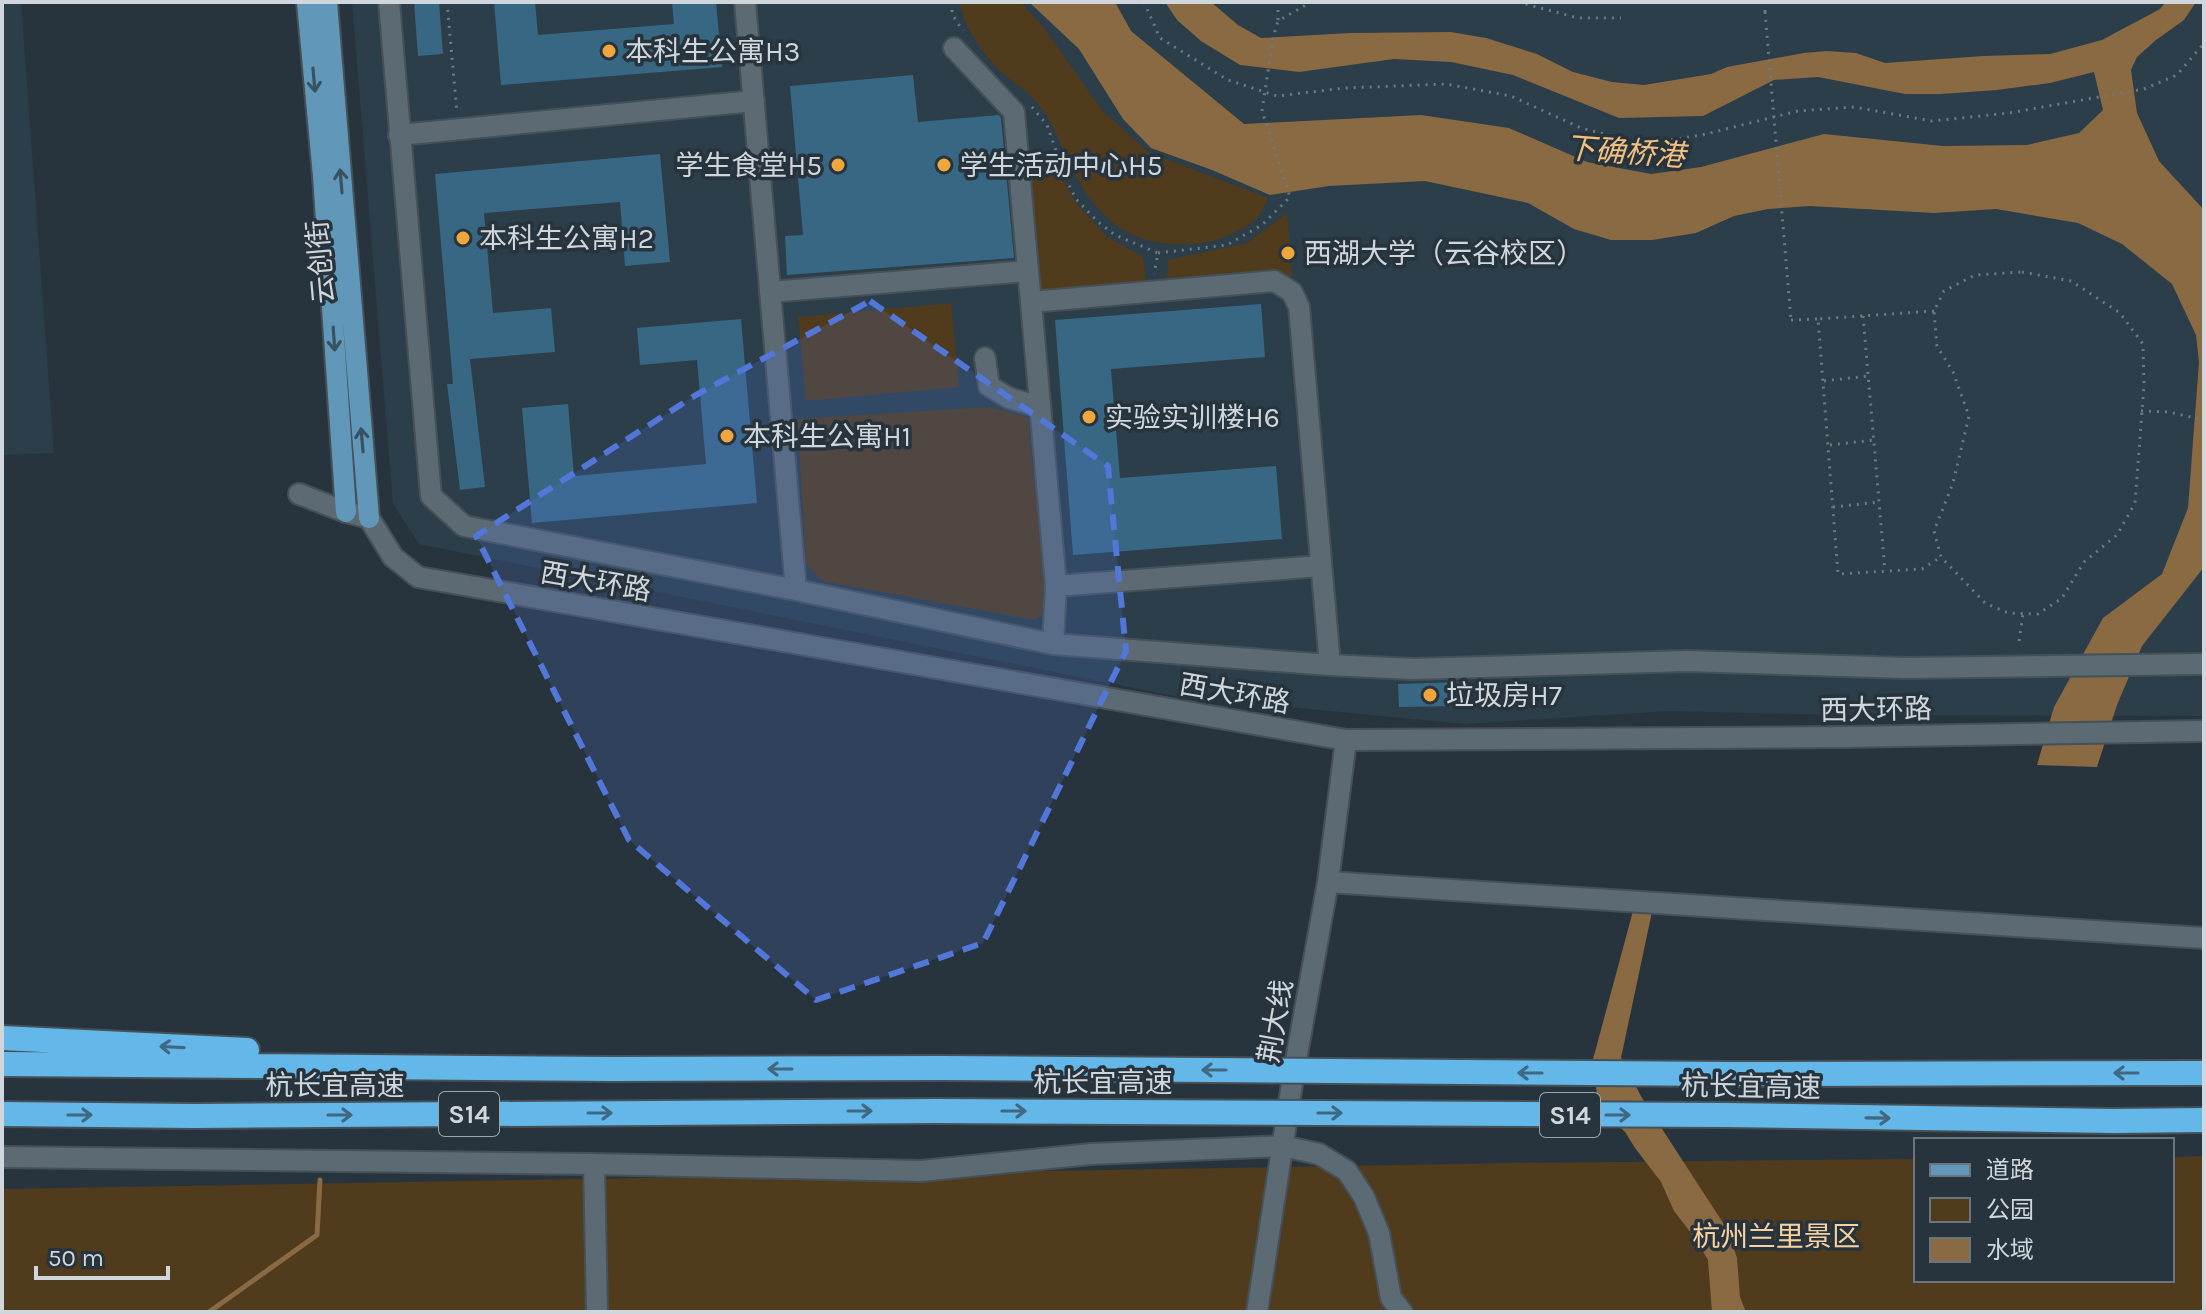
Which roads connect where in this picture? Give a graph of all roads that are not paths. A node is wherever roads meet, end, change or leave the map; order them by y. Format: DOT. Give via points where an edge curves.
graph roads {
  1 [pos="307,2"];
  2 [pos="327,2"];
  3 [pos="389,2"];
  4 [pos="745,2"];
  5 [pos="960,43"];
  6 [pos="754,101"];
  7 [pos="399,135"];
  8 [pos="1028,271"];
  9 [pos="770,292"];
  10 [pos="1031,302"];
  11 [pos="985,358"];
  12 [pos="1040,407"];
  13 [pos="299,494"];
  14 [pos="346,512"];
  15 [pos="369,518"];
  16 [pos="1321,566"];
  17 [pos="1056,586"];
  18 [pos="796,590"];
  19 [pos="1053,644"];
  20 [pos="2204,664"];
  21 [pos="1330,665"];
  22 [pos="2204,731"];
  23 [pos="1346,740"];
  24 [pos="1328,882"];
  25 [pos="2204,938"];
  26 [pos="2,1038"];
  27 [pos="2,1064"];
  28 [pos="613,1069"];
  29 [pos="2204,1073"];
  30 [pos="2,1114"];
  31 [pos="2204,1120"];
  32 [pos="1283,1146"];
  33 [pos="2,1157"];
  34 [pos="594,1164"];
  35 [pos="597,1312"];
  36 [pos="1257,1312"];
  37 [pos="1402,1312"];
  1 -- 14 [label="main road, 云创街, one-way"];
  15 -- 2 [label="main road, 云创街, one-way"];
  3 -- 7 [label="street"];
  4 -- 6 [label="street"];
  5 -- 8 [label="street" via="1014,112"];
  6 -- 7 [label="street"];
  6 -- 9 [label="street"];
  7 -- 18 [label="street" via="431,496 464,526"];
  8 -- 9 [label="street"];
  8 -- 10 [label="street"];
  9 -- 18 [label="street"];
  10 -- 12 [label="street"];
  10 -- 16 [label="street" via="1274,281 1292,292 1299,307"];
  11 -- 12 [label="street" via="989,386"];
  12 -- 17 [label="street"];
  13 -- 14 [label="street"];
  14 -- 15 [label="street"];
  15 -- 23 [label="street, 西大环路" via="393,557 418,577"];
  16 -- 17 [label="street"];
  16 -- 21 [label="street"];
  17 -- 19 [label="street"];
  18 -- 19 [label="street"];
  19 -- 21 [label="street"];
  20 -- 21 [label="street" via="1906,668 1687,661 1413,669"];
  22 -- 23 [label="street, 西大环路"];
  23 -- 24 [label="street, 荆大线"];
  24 -- 25 [label="street"];
  24 -- 32 [label="street, 荆大线"];
  28 -- 26 [label="highway, one-way"];
  27 -- 28 [label="highway, 杭长宜高速 / S14"];
  29 -- 28 [label="highway, 杭长宜高速 / S14, one-way, bridge"];
  30 -- 31 [label="highway, 杭长宜高速 / S14, one-way, bridge" via="936,1111"];
  32 -- 34 [label="street" via="1091,1154 921,1171"];
  32 -- 36 [label="street, 荆大线"];
  32 -- 37 [label="street" via="1319,1154 1347,1171 1379,1233 1391,1298"];
  33 -- 34 [label="street"];
  34 -- 35 [label="street"];
}
